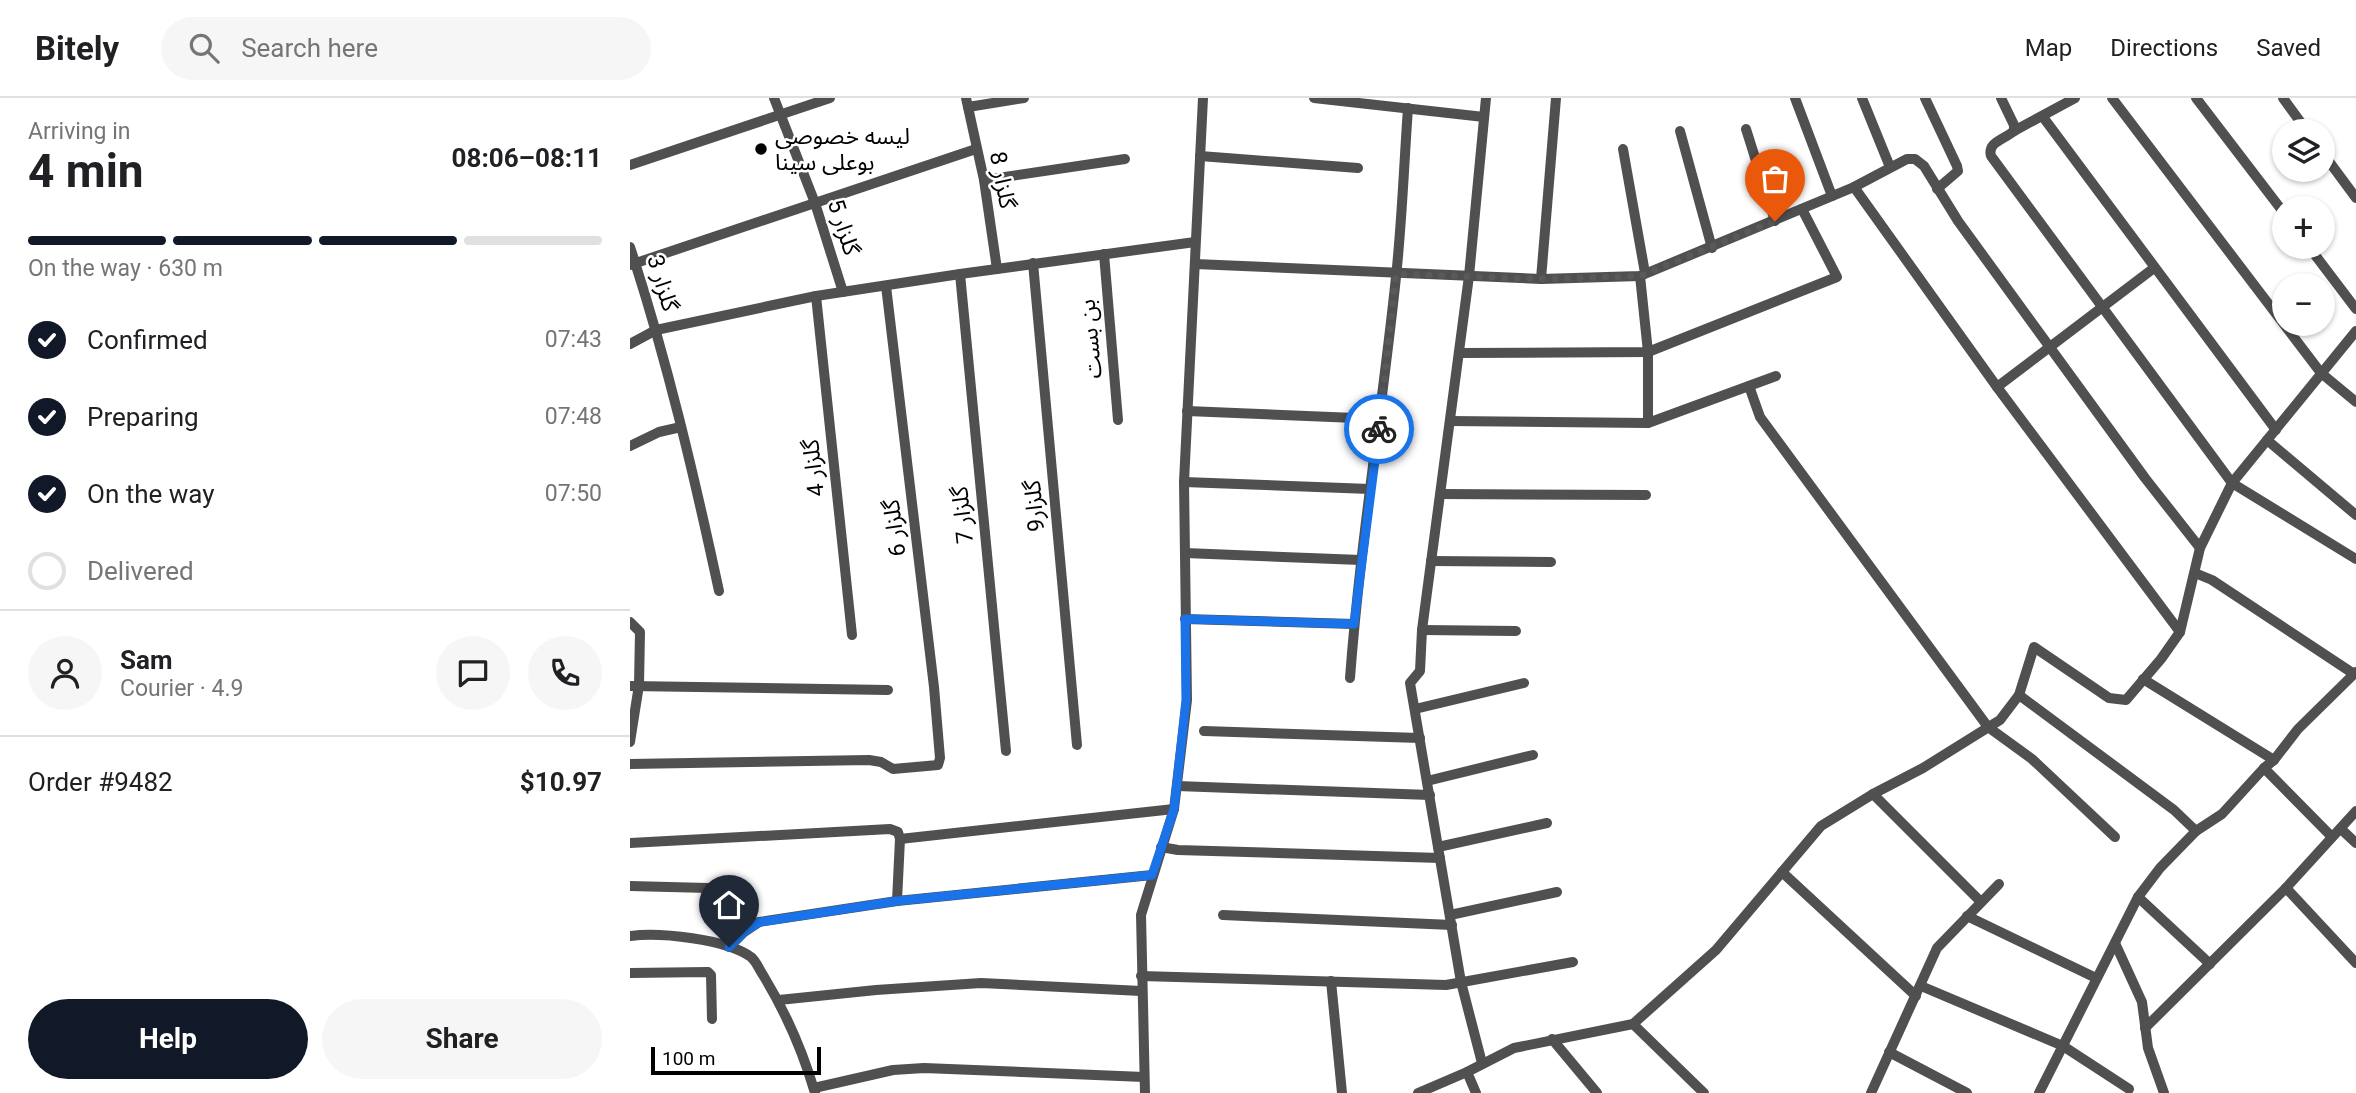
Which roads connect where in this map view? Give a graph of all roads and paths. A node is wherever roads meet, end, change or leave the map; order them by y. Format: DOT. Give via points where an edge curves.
graph roads {
  1 [pos="774,98"];
  2 [pos="830,98"];
  3 [pos="1024,98"];
  4 [pos="1203,98"];
  5 [pos="1314,98"];
  6 [pos="1486,98"];
  7 [pos="1556,98"];
  8 [pos="1795,98"];
  9 [pos="1862,98"];
  10 [pos="1925,98"];
  11 [pos="2001,98"];
  12 [pos="2075,98"];
  13 [pos="2112,98"];
  14 [pos="2196,98"];
  15 [pos="2283,98"];
  16 [pos="967,103"];
  17 [pos="1408,107"];
  18 [pos="780,115"];
  19 [pos="1484,117"];
  20 [pos="2043,117"];
  21 [pos="2298,119"];
  22 [pos="1746,129"];
  23 [pos="1680,131"];
  24 [pos="2014,131"];
  25 [pos="976,149"];
  26 [pos="1623,149"];
  27 [pos="1200,156"];
  28 [pos="1125,159"];
  29 [pos="630,165"];
  30 [pos="1890,167"];
  31 [pos="1357,168"];
  32 [pos="2335,170"];
  33 [pos="984,180"];
  34 [pos="1854,187"];
  35 [pos="1937,189"];
  36 [pos="1832,196"];
  37 [pos="2272,198"];
  38 [pos="2356,198"];
  39 [pos="815,204"];
  40 [pos="1802,209"];
  41 [pos="1775,221"];
  42 [pos="1195,242"];
  43 [pos="630,247"];
  44 [pos="1712,248"];
  45 [pos="1104,254"];
  46 [pos="2318,259"];
  47 [pos="1032,263"];
  48 [pos="1195,264"];
  49 [pos="633,265"];
  50 [pos="2154,268"];
  51 [pos="997,270"];
  52 [pos="960,274"];
  53 [pos="1396,274"];
  54 [pos="1643,275"];
  55 [pos="1469,276"];
  56 [pos="1541,279"];
  57 [pos="886,286"];
  58 [pos="843,292"];
  59 [pos="816,296"];
  60 [pos="2102,307"];
  61 [pos="2356,309"];
  62 [pos="656,330"];
  63 [pos="2356,331"];
  64 [pos="630,344"];
  65 [pos="2050,347"];
  66 [pos="1648,352"];
  67 [pos="1459,353"];
  68 [pos="2321,373"];
  69 [pos="1776,376"];
  70 [pos="1749,386"];
  71 [pos="1997,387"];
  72 [pos="2356,402"];
  73 [pos="1187,411"];
  74 [pos="1380,419"];
  75 [pos="1118,420"];
  76 [pos="1450,421"];
  77 [pos="1648,423"];
  78 [pos="681,427"];
  79 [pos="2276,430"];
  80 [pos="2267,440"];
  81 [pos="630,446"];
  82 [pos="1184,482"];
  83 [pos="2232,483"];
  84 [pos="1370,489"];
  85 [pos="1441,494"];
  86 [pos="1646,495"];
  87 [pos="2356,515"];
  88 [pos="2200,548"];
  89 [pos="1185,553"];
  90 [pos="2356,559"];
  91 [pos="1361,560"];
  92 [pos="1432,561"];
  93 [pos="1551,562"];
  94 [pos="2195,573"];
  95 [pos="719,591"];
  96 [pos="1185,619"];
  97 [pos="630,622"];
  98 [pos="1354,624"];
  99 [pos="1422,630"];
  100 [pos="1516,631"];
  101 [pos="2180,632"];
  102 [pos="852,635"];
  103 [pos="2355,673"];
  104 [pos="1350,678"];
  105 [pos="2143,679"];
  106 [pos="1524,683"];
  107 [pos="634,686"];
  108 [pos="888,690"];
  109 [pos="2019,695"];
  110 [pos="1415,709"];
  111 [pos="1988,727"];
  112 [pos="1204,731"];
  113 [pos="1420,738"];
  114 [pos="630,742"];
  115 [pos="1077,745"];
  116 [pos="1006,751"];
  117 [pos="1533,755"];
  118 [pos="2274,760"];
  119 [pos="630,764"];
  120 [pos="2264,768"];
  121 [pos="1427,781"];
  122 [pos="1177,786"];
  123 [pos="1873,794"];
  124 [pos="1430,795"];
  125 [pos="1174,809"];
  126 [pos="2356,811"];
  127 [pos="1547,823"];
  128 [pos="2341,829"];
  129 [pos="2196,831"];
  130 [pos="2115,836"];
  131 [pos="2332,837"];
  132 [pos="900,839"];
  133 [pos="630,842"];
  134 [pos="2356,843"];
  135 [pos="1161,847"];
  136 [pos="1439,852"];
  137 [pos="1782,872"];
  138 [pos="1152,875"];
  139 [pos="1998,884"];
  140 [pos="630,886"];
  141 [pos="708,888"];
  142 [pos="2286,888"];
  143 [pos="1557,891"];
  144 [pos="2138,897"];
  145 [pos="897,901"];
  146 [pos="1981,902"];
  147 [pos="1223,915"];
  148 [pos="1968,916"];
  149 [pos="1451,920"];
  150 [pos="630,936"];
  151 [pos="2115,943"];
  152 [pos="729,947"];
  153 [pos="1573,962"];
  154 [pos="2210,964"];
  155 [pos="2356,964"];
  156 [pos="630,973"];
  157 [pos="1141,976"];
  158 [pos="2095,978"];
  159 [pos="1331,981"];
  160 [pos="1461,982"];
  161 [pos="1141,991"];
  162 [pos="1919,991"];
  163 [pos="779,1000"];
  164 [pos="712,1019"];
  165 [pos="1633,1024"];
  166 [pos="2146,1028"];
  167 [pos="1552,1039"];
  168 [pos="2063,1046"];
  169 [pos="1889,1052"];
  170 [pos="1482,1063"];
  171 [pos="1467,1072"];
  172 [pos="1144,1077"];
  173 [pos="2129,1089"];
  174 [pos="814,1091"];
  175 [pos="1144,1093"];
  176 [pos="1342,1093"];
  177 [pos="1418,1093"];
  178 [pos="1476,1093"];
  179 [pos="1597,1093"];
  180 [pos="1704,1093"];
  181 [pos="1871,1093"];
  182 [pos="1967,1093"];
  183 [pos="2039,1093"];
  184 [pos="2164,1093"];
  1 -- 18 [label="street, گلزار 5"];
  2 -- 18 [label="street"];
  3 -- 16 [label="street"];
  4 -- 27 [label="street"];
  5 -- 17 [label="street"];
  6 -- 19 [label="street"];
  7 -- 56 [label="street"];
  8 -- 36 [label="street"];
  9 -- 30 [label="street"];
  10 -- 35 [label="street" via="1958,166 1955,175"];
  11 -- 24 [label="street"];
  12 -- 20 [label="street"];
  13 -- 68 [label="street"];
  14 -- 37 [label="street"];
  15 -- 21 [label="street"];
  16 -- 25 [label="street, گلزار 8"];
  17 -- 19 [label="street"];
  17 -- 53 [label="street"];
  18 -- 29 [label="street"];
  18 -- 39 [label="street, گلزار 5"];
  19 -- 55 [label="street"];
  20 -- 24 [label="street"];
  20 -- 50 [label="street"];
  22 -- 41 [label="street"];
  23 -- 44 [label="street"];
  24 -- 60 [label="street" via="1992,145 1991,156"];
  25 -- 33 [label="street, گلزار 8"];
  25 -- 39 [label="street"];
  26 -- 54 [label="street"];
  27 -- 31 [label="street"];
  27 -- 42 [label="street"];
  28 -- 33 [label="street"];
  30 -- 34 [label="street"];
  30 -- 35 [label="street" via="1915,159"];
  32 -- 38 [label="street"];
  33 -- 51 [label="street, گلزار 8"];
  34 -- 36 [label="street"];
  34 -- 71 [label="street"];
  35 -- 65 [label="street"];
  36 -- 40 [label="street"];
  39 -- 49 [label="street"];
  39 -- 58 [label="street, گلزار 5"];
  40 -- 41 [label="street"];
  40 -- 66 [label="street" via="1837,278"];
  41 -- 44 [label="street"];
  42 -- 45 [label="street"];
  42 -- 48 [label="street"];
  43 -- 49 [label="street, گلزار 3"];
  44 -- 54 [label="street"];
  45 -- 47 [label="street"];
  45 -- 75 [label="street, بن بست"];
  46 -- 61 [label="street"];
  47 -- 51 [label="street"];
  47 -- 115 [label="street, گلزار9"];
  48 -- 53 [label="street"];
  48 -- 73 [label="street"];
  49 -- 62 [label="street, گلزار 3"];
  50 -- 60 [label="street"];
  50 -- 79 [label="street"];
  51 -- 52 [label="street"];
  52 -- 57 [label="street"];
  52 -- 116 [label="street, گلزار 7"];
  53 -- 55 [label="street"];
  53 -- 74 [label="street"];
  54 -- 56 [label="street"];
  54 -- 66 [label="street"];
  55 -- 56 [label="street"];
  55 -- 67 [label="street"];
  57 -- 58 [label="street"];
  57 -- 119 [label="street, گلزار 6" via="934,687 938,765 894,768 869,760"];
  58 -- 59 [label="street"];
  59 -- 62 [label="street"];
  59 -- 102 [label="street, گلزار 4"];
  60 -- 65 [label="street"];
  60 -- 83 [label="street"];
  62 -- 64 [label="street"];
  62 -- 78 [label="street, گلزار 3"];
  63 -- 68 [label="street"];
  65 -- 71 [label="street"];
  65 -- 88 [label="street"];
  66 -- 67 [label="street"];
  66 -- 77 [label="street"];
  67 -- 76 [label="street"];
  68 -- 72 [label="street"];
  68 -- 79 [label="street"];
  69 -- 70 [label="street"];
  70 -- 77 [label="street"];
  70 -- 111 [label="street" via="1760,417"];
  71 -- 101 [label="street"];
  73 -- 74 [label="street"];
  73 -- 82 [label="street"];
  74 -- 84 [label="street"];
  76 -- 77 [label="street"];
  76 -- 85 [label="street"];
  78 -- 81 [label="street"];
  78 -- 95 [label="street, گلزار 3"];
  79 -- 80 [label="street"];
  80 -- 83 [label="street"];
  80 -- 87 [label="street"];
  82 -- 84 [label="street"];
  82 -- 89 [label="street"];
  83 -- 88 [label="street"];
  83 -- 90 [label="street"];
  84 -- 91 [label="street"];
  85 -- 86 [label="street"];
  85 -- 92 [label="street"];
  88 -- 94 [label="street"];
  89 -- 91 [label="street"];
  89 -- 96 [label="street"];
  91 -- 98 [label="street"];
  92 -- 93 [label="street"];
  92 -- 99 [label="street"];
  94 -- 101 [label="street"];
  94 -- 103 [label="street"];
  96 -- 98 [label="street"];
  96 -- 122 [label="street" via="1186,700"];
  97 -- 107 [label="street" via="640,632"];
  98 -- 104 [label="street"];
  99 -- 100 [label="street"];
  99 -- 110 [label="street" via="1420,671 1410,684"];
  101 -- 105 [label="street"];
  103 -- 118 [label="street" via="2298,729"];
  105 -- 109 [label="street" via="2126,699 2109,698 2034,647"];
  105 -- 118 [label="street"];
  106 -- 110 [label="street"];
  107 -- 108 [label="street"];
  107 -- 114 [label="street"];
  109 -- 111 [label="street" via="2000,720"];
  109 -- 129 [label="street"];
  110 -- 113 [label="street"];
  111 -- 123 [label="street"];
  111 -- 130 [label="street" via="2032,759"];
  112 -- 113 [label="street"];
  113 -- 121 [label="street"];
  117 -- 121 [label="street"];
  118 -- 120 [label="street"];
  120 -- 129 [label="street" via="2222,814"];
  120 -- 131 [label="street"];
  121 -- 124 [label="street"];
  122 -- 124 [label="street"];
  122 -- 125 [label="street"];
  123 -- 137 [label="street" via="1821,825"];
  123 -- 146 [label="street"];
  124 -- 136 [label="street"];
  125 -- 132 [label="street"];
  125 -- 135 [label="street"];
  126 -- 128 [label="street"];
  127 -- 136 [label="street"];
  128 -- 131 [label="street"];
  128 -- 134 [label="street"];
  129 -- 144 [label="street"];
  131 -- 142 [label="street"];
  132 -- 133 [label="street" via="898,832 890,829"];
  132 -- 145 [label="street"];
  135 -- 136 [label="street"];
  135 -- 138 [label="street"];
  136 -- 149 [label="street"];
  137 -- 162 [label="street"];
  137 -- 165 [label="street" via="1716,950"];
  138 -- 145 [label="street"];
  138 -- 157 [label="street" via="1141,915"];
  139 -- 146 [label="street"];
  140 -- 141 [label="street"];
  142 -- 154 [label="street"];
  142 -- 155 [label="street"];
  143 -- 149 [label="street"];
  144 -- 151 [label="street"];
  144 -- 154 [label="street"];
  145 -- 152 [label="street" via="760,922"];
  146 -- 148 [label="street"];
  147 -- 149 [label="street"];
  148 -- 158 [label="street"];
  148 -- 162 [label="street" via="1937,948"];
  149 -- 160 [label="street"];
  150 -- 152 [label="street" via="647,933"];
  151 -- 158 [label="street"];
  151 -- 166 [label="street" via="2142,1002"];
  152 -- 163 [label="street" via="752,958"];
  153 -- 160 [label="street"];
  154 -- 166 [label="street"];
  156 -- 164 [label="street" via="708,972"];
  157 -- 159 [label="street"];
  157 -- 161 [label="street"];
  158 -- 168 [label="street"];
  159 -- 160 [label="street"];
  159 -- 176 [label="street"];
  160 -- 170 [label="street"];
  161 -- 163 [label="street" via="981,984"];
  161 -- 172 [label="street"];
  162 -- 168 [label="street"];
  162 -- 169 [label="street"];
  163 -- 174 [label="street"];
  165 -- 167 [label="street"];
  165 -- 180 [label="street"];
  166 -- 184 [label="street" via="2147,1048"];
  167 -- 170 [label="street" via="1514,1048"];
  167 -- 179 [label="street"];
  168 -- 173 [label="street"];
  168 -- 183 [label="street"];
  169 -- 181 [label="street"];
  169 -- 182 [label="street"];
  170 -- 171 [label="street"];
  171 -- 177 [label="street"];
  171 -- 178 [label="street"];
  172 -- 174 [label="street" via="924,1068 892,1070"];
  172 -- 175 [label="street"];
}
